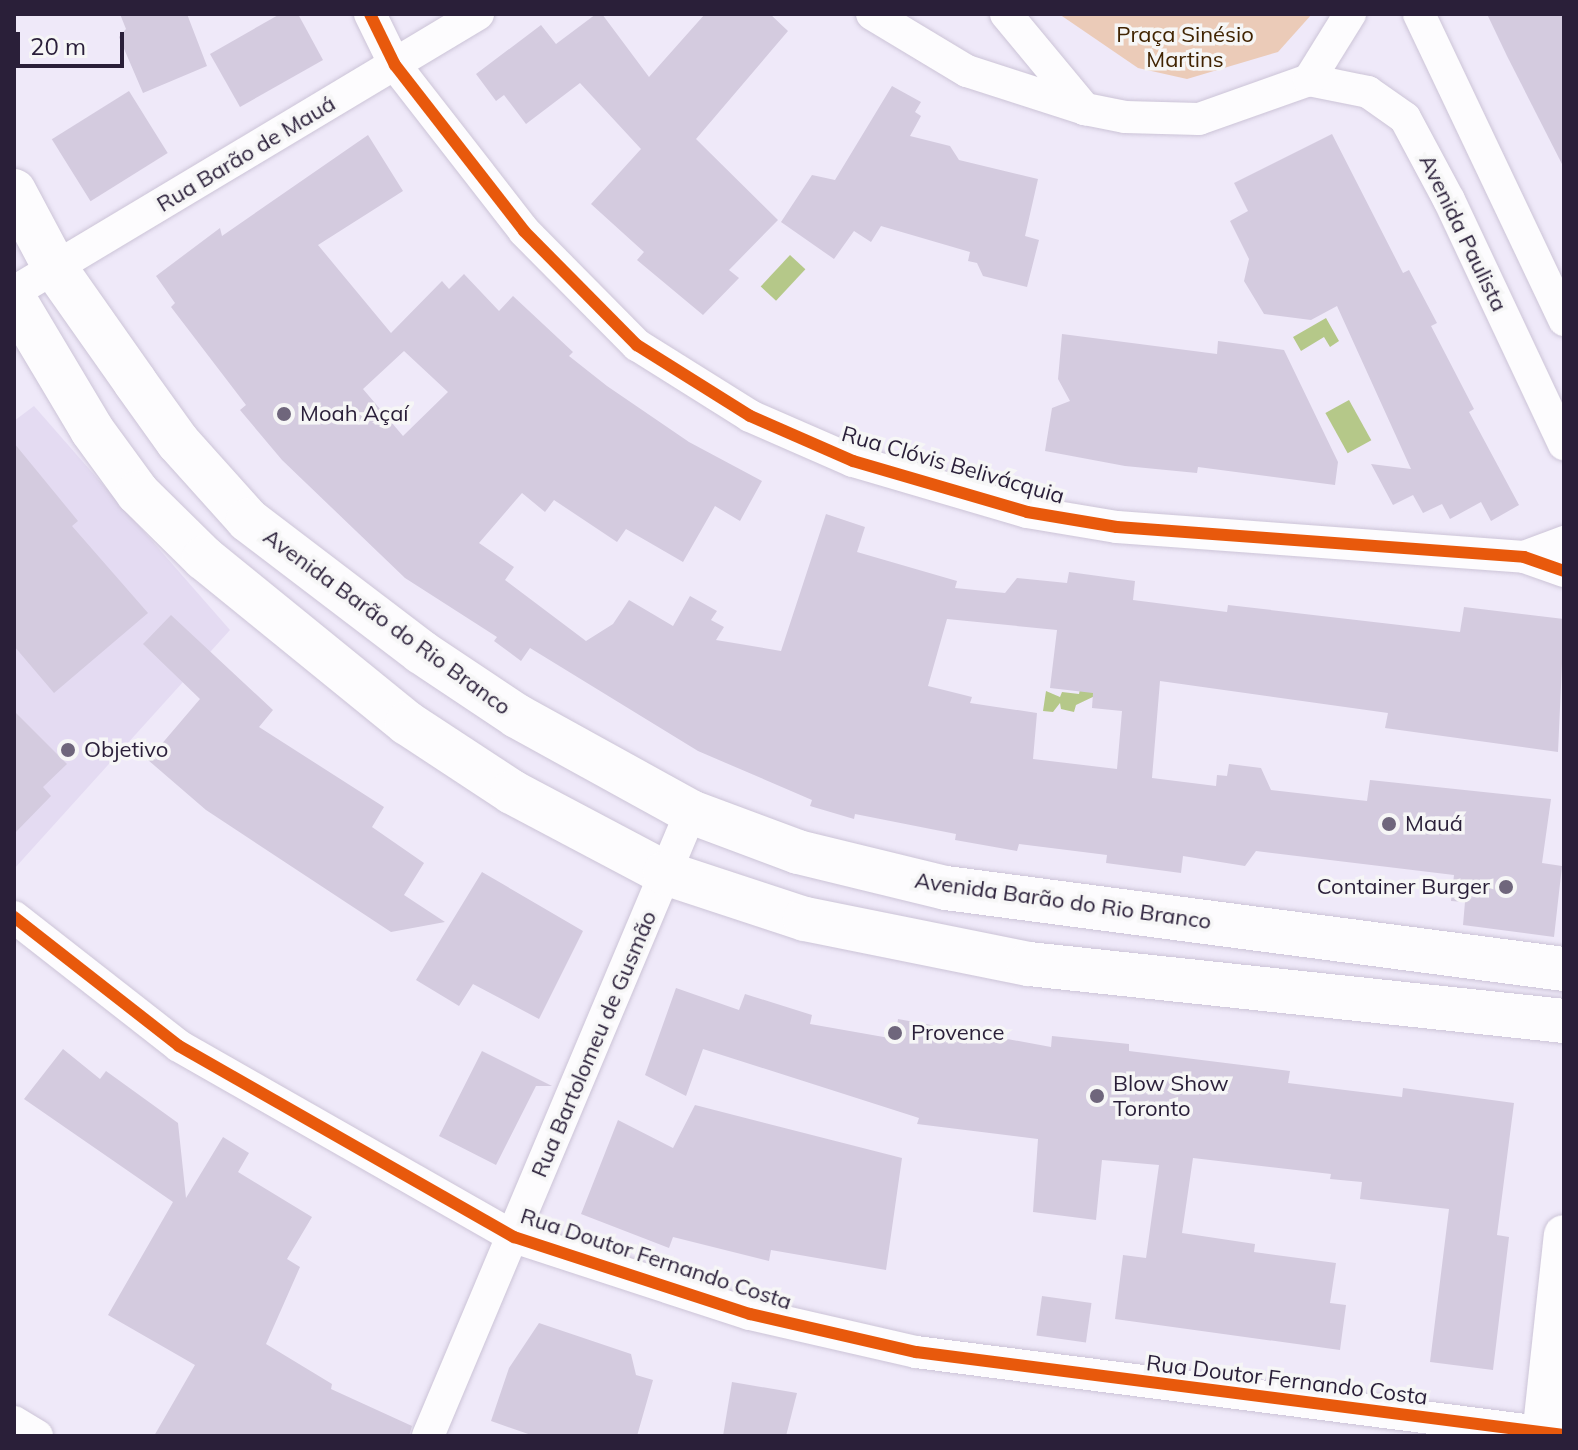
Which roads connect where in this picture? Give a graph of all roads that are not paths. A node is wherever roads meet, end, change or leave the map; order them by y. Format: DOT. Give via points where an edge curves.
graph roads {
  1 [pos="370,14"];
  2 [pos="478,14"];
  3 [pos="1006,14"];
  4 [pos="1350,14"];
  5 [pos="1419,14"];
  6 [pos="879,16"];
  7 [pos="395,65"];
  8 [pos="1309,80"];
  9 [pos="1085,109"];
  10 [pos="14,191"];
  11 [pos="55,268"];
  12 [pos="14,292"];
  13 [pos="14,299"];
  14 [pos="1564,320"];
  15 [pos="1564,444"];
  16 [pos="1564,542"];
  17 [pos="1524,557"];
  18 [pos="1564,571"];
  19 [pos="691,812"];
  20 [pos="665,873"];
  21 [pos="14,917"];
  22 [pos="1564,969"];
  23 [pos="1564,1021"];
  24 [pos="1564,1235"];
  25 [pos="514,1237"];
  26 [pos="14,1422"];
  27 [pos="1550,1435"];
  28 [pos="37,1436"];
  29 [pos="428,1436"];
  1 -- 7 [label="street, Rua Clóvis Belivácquia"];
  2 -- 7 [label="street, Rua Barão de Mauá"];
  3 -- 9 [label="street"];
  4 -- 8 [label="street"];
  5 -- 14 [label="street"];
  6 -- 9 [label="street" via="967,71"];
  7 -- 11 [label="street, Rua Barão de Mauá"];
  7 -- 17 [label="street, Rua Clóvis Belivácquia" via="524,231 637,345 750,416 853,461 1027,512 1117,527"];
  8 -- 9 [label="street" via="1199,119"];
  8 -- 15 [label="street, Avenida Paulista" via="1368,92 1405,118"];
  10 -- 11 [label="main road, Avenida Barão do Rio Branco"];
  11 -- 12 [label="street, Rua Barão de Mauá"];
  11 -- 19 [label="main road, Avenida Barão do Rio Branco" via="178,442 248,520 421,652 517,716"];
  13 -- 20 [label="main road" via="92,430 138,493 204,558 407,723 512,792"];
  16 -- 17 [label="street, Rua Clóvis Belivácquia"];
  17 -- 18 [label="street, Rua Clóvis Belivácquia"];
  19 -- 20 [label="street, Rua Bartolomeu de Gusmão"];
  19 -- 22 [label="main road, Avenida Barão do Rio Branco" via="798,852 946,888"];
  20 -- 23 [label="main road" via="805,919 1029,964"];
  20 -- 25 [label="street, Rua Bartolomeu de Gusmão"];
  21 -- 25 [label="street, Rua Doutor Fernando Costa" via="179,1046"];
  24 -- 27 [label="street"];
  25 -- 27 [label="street, Rua Doutor Fernando Costa" via="750,1314 916,1352"];
  25 -- 29 [label="street, Rua Bartolomeu de Gusmão"];
  26 -- 28 [label="street"];
}
